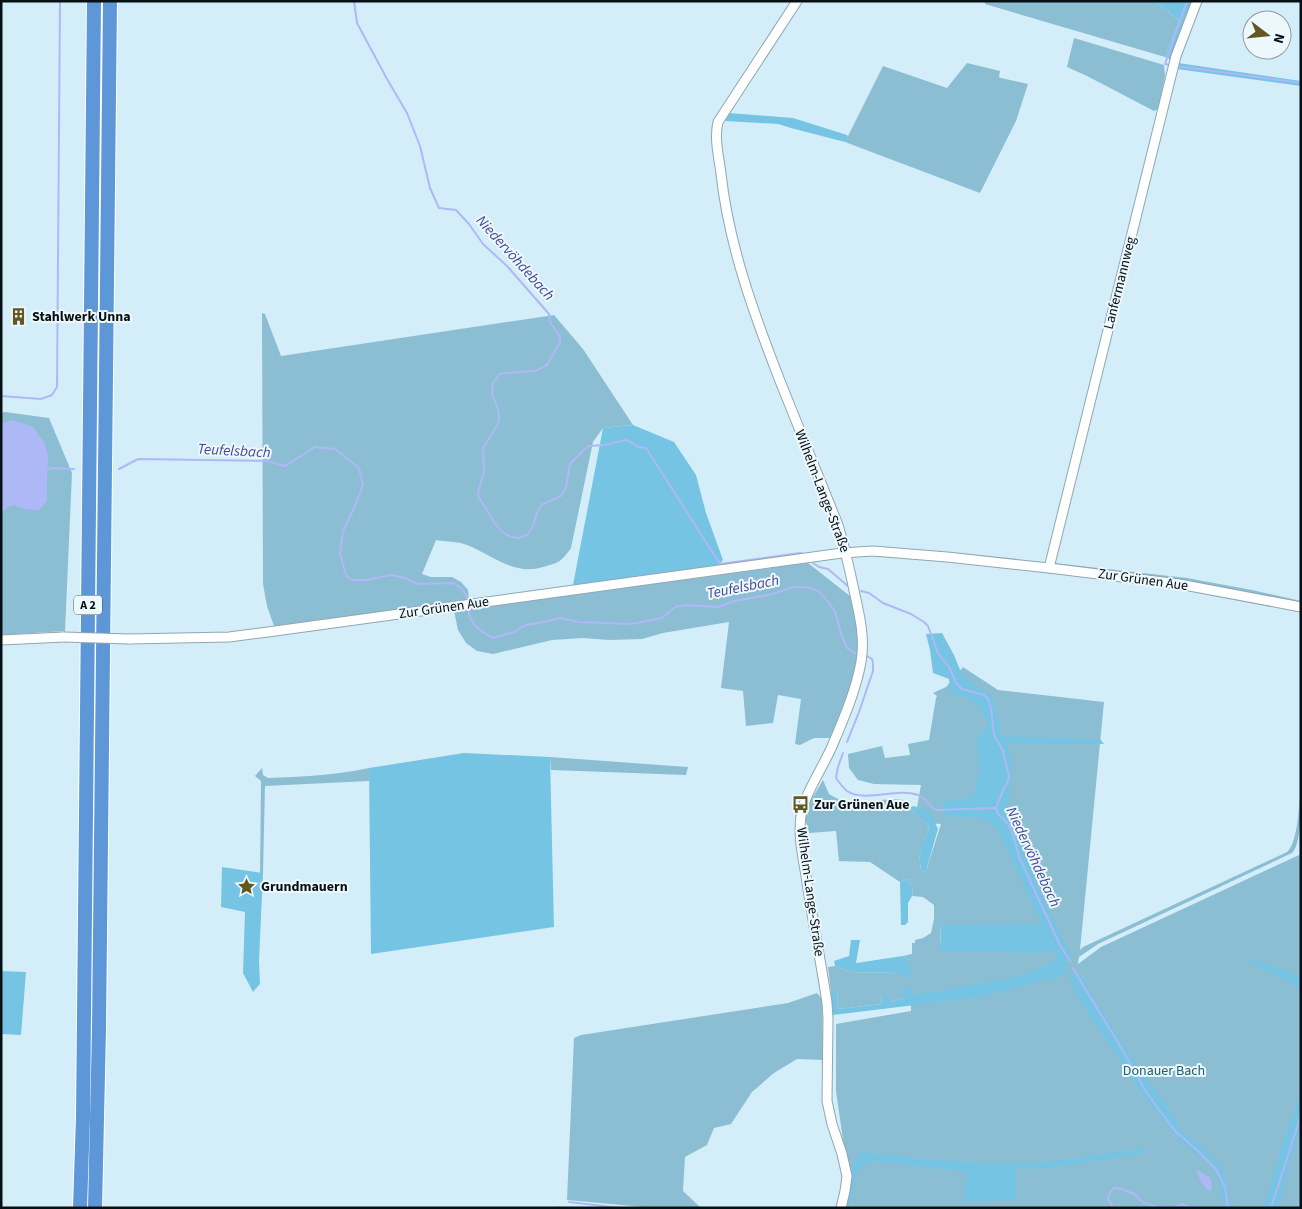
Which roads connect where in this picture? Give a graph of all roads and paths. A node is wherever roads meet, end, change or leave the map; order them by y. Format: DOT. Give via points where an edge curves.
graph roads {
  1 [pos="94,1"];
  2 [pos="110,1"];
  3 [pos="797,1"];
  4 [pos="1197,1"];
  5 [pos="847,552"];
  6 [pos="1049,568"];
  7 [pos="1301,607"];
  8 [pos="1,640"];
  9 [pos="80,1208"];
  10 [pos="95,1208"];
  11 [pos="841,1208"];
  1 -- 9 [label="highway, A 2"];
  2 -- 10 [label="highway, A 2"];
  3 -- 5 [label="street, Wilhelm-Lange-Straße" via="718,122 716,134 730,234 746,290"];
  4 -- 6 [label="street, Lanfermannweg" via="1176,56"];
  5 -- 6 [label="street, Zur Grünen Aue" via="873,551"];
  5 -- 8 [label="street, Zur Grünen Aue, bridge" via="229,637"];
  5 -- 11 [label="street, Wilhelm-Lange-Straße" via="862,628 861,662 841,725 805,799 800,823 827,1003 827,1101 847,1176"];
  6 -- 7 [label="street, Zur Grünen Aue" via="1179,584"];
}
